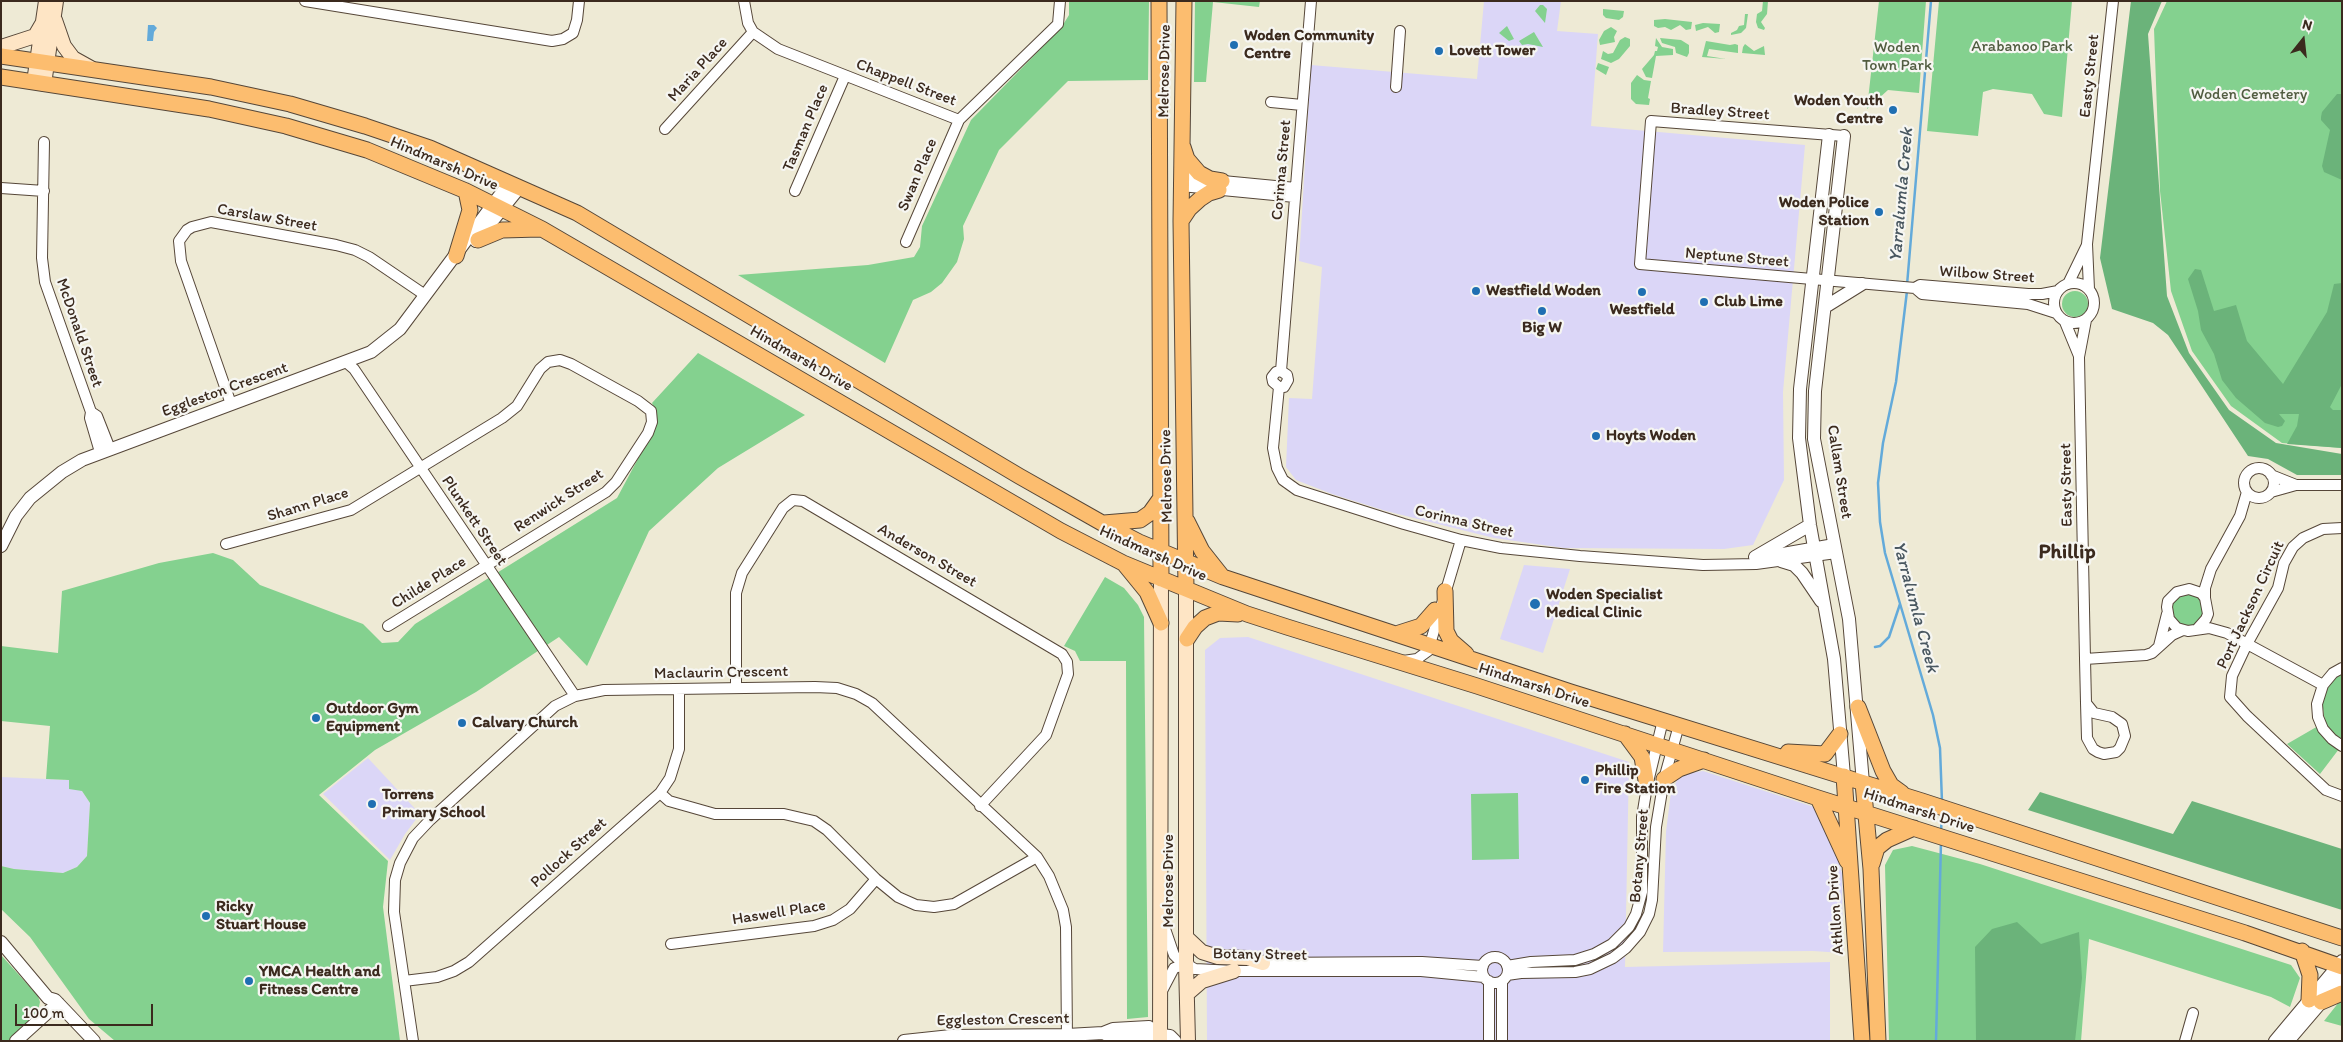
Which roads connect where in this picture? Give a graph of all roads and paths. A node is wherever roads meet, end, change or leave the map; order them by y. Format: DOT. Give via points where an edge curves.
graph roads {
  1 [pos="46,1"];
  2 [pos="56,1"];
  3 [pos="305,1"];
  4 [pos="579,1"];
  5 [pos="744,1"];
  6 [pos="1060,1"];
  7 [pos="1159,1"];
  8 [pos="1184,1"];
  9 [pos="1311,1"];
  10 [pos="2113,1"];
  11 [pos="50,19"];
  12 [pos="1400,31"];
  13 [pos="753,32"];
  14 [pos="1,47"];
  15 [pos="1,56"];
  16 [pos="43,62"];
  17 [pos="91,68"];
  18 [pos="845,76"];
  19 [pos="1,77"];
  20 [pos="39,83"];
  21 [pos="1396,88"];
  22 [pos="1271,102"];
  23 [pos="1302,105"];
  24 [pos="960,120"];
  25 [pos="665,129"];
  26 [pos="1829,135"];
  27 [pos="1844,136"];
  28 [pos="1181,141"];
  29 [pos="44,142"];
  30 [pos="1161,181"];
  31 [pos="1181,182"];
  32 [pos="514,185"];
  33 [pos="1221,185"];
  34 [pos="1,188"];
  35 [pos="44,191"];
  36 [pos="466,191"];
  37 [pos="795,191"];
  38 [pos="1295,192"];
  39 [pos="498,207"];
  40 [pos="1181,228"];
  41 [pos="542,229"];
  42 [pos="478,240"];
  43 [pos="906,242"];
  44 [pos="2087,244"];
  45 [pos="1161,255"];
  46 [pos="456,256"];
  47 [pos="1644,264"];
  48 [pos="1181,267"];
  49 [pos="1812,280"];
  50 [pos="1828,281"];
  51 [pos="1862,284"];
  52 [pos="2068,284"];
  53 [pos="1915,288"];
  54 [pos="2089,289"];
  55 [pos="2058,291"];
  56 [pos="425,295"];
  57 [pos="1825,307"];
  58 [pos="2056,313"];
  59 [pos="2086,320"];
  60 [pos="2065,322"];
  61 [pos="2079,356"];
  62 [pos="347,363"];
  63 [pos="231,404"];
  64 [pos="105,451"];
  65 [pos="419,468"];
  66 [pos="2271,475"];
  67 [pos="2296,485"];
  68 [pos="2342,485"];
  69 [pos="2247,492"];
  70 [pos="2271,492"];
  71 [pos="2261,498"];
  72 [pos="1160,500"];
  73 [pos="2240,516"];
  74 [pos="1186,517"];
  75 [pos="1102,523"];
  76 [pos="1810,526"];
  77 [pos="2342,528"];
  78 [pos="1461,540"];
  79 [pos="226,544"];
  80 [pos="1,546"];
  81 [pos="1835,548"];
  82 [pos="1160,550"];
  83 [pos="1814,552"];
  84 [pos="1755,558"];
  85 [pos="1186,561"];
  86 [pos="1781,561"];
  87 [pos="1123,563"];
  88 [pos="1740,564"];
  89 [pos="486,566"];
  90 [pos="2211,569"];
  91 [pos="1223,577"];
  92 [pos="1161,579"];
  93 [pos="1186,589"];
  94 [pos="2189,589"];
  95 [pos="1445,591"];
  96 [pos="2207,603"];
  97 [pos="1826,608"];
  98 [pos="1435,610"];
  99 [pos="2167,613"];
  100 [pos="1247,614"];
  101 [pos="1161,623"];
  102 [pos="388,626"];
  103 [pos="2198,628"];
  104 [pos="2183,630"];
  105 [pos="2228,633"];
  106 [pos="1396,634"];
  107 [pos="1187,639"];
  108 [pos="2247,644"];
  109 [pos="2158,647"];
  110 [pos="1425,648"];
  111 [pos="1471,658"];
  112 [pos="2085,658"];
  113 [pos="1400,661"];
  114 [pos="2342,668"];
  115 [pos="1431,671"];
  116 [pos="2323,685"];
  117 [pos="736,688"];
  118 [pos="679,689"];
  119 [pos="576,696"];
  120 [pos="2086,703"];
  121 [pos="1858,707"];
  122 [pos="1663,720"];
  123 [pos="1679,725"];
  124 [pos="1625,734"];
  125 [pos="1840,734"];
  126 [pos="1657,745"];
  127 [pos="1747,746"];
  128 [pos="2342,746"];
  129 [pos="1672,750"];
  130 [pos="1704,760"];
  131 [pos="1844,776"];
  132 [pos="1664,779"];
  133 [pos="1863,783"];
  134 [pos="1647,786"];
  135 [pos="660,793"];
  136 [pos="1906,796"];
  137 [pos="2342,796"];
  138 [pos="1818,798"];
  139 [pos="980,806"];
  140 [pos="1845,806"];
  141 [pos="1866,813"];
  142 [pos="1918,830"];
  143 [pos="1037,857"];
  144 [pos="1871,869"];
  145 [pos="1851,870"];
  146 [pos="876,879"];
  147 [pos="1161,915"];
  148 [pos="2304,924"];
  149 [pos="2342,925"];
  150 [pos="1186,937"];
  151 [pos="2342,938"];
  152 [pos="1,942"];
  153 [pos="671,944"];
  154 [pos="2302,951"];
  155 [pos="1262,963"];
  156 [pos="1186,964"];
  157 [pos="1483,966"];
  158 [pos="2341,968"];
  159 [pos="1234,971"];
  160 [pos="1506,974"];
  161 [pos="1486,979"];
  162 [pos="404,981"];
  163 [pos="2342,993"];
  164 [pos="1187,994"];
  165 [pos="1160,996"];
  166 [pos="2315,1001"];
  167 [pos="55,1006"];
  168 [pos="1188,1011"];
  169 [pos="2193,1013"];
  170 [pos="993,1038"];
  171 [pos="1067,1038"];
  172 [pos="1166,1038"];
  173 [pos="16,1041"];
  174 [pos="26,1041"];
  175 [pos="82,1041"];
  176 [pos="94,1041"];
  177 [pos="413,1041"];
  178 [pos="904,1041"];
  179 [pos="1188,1041"];
  180 [pos="1489,1041"];
  181 [pos="1502,1041"];
  182 [pos="1862,1041"];
  183 [pos="1878,1041"];
  184 [pos="2185,1041"];
  185 [pos="2275,1041"];
  186 [pos="2288,1041"];
  1 -- 11 [label="main road"];
  2 -- 11 [label="main road"];
  3 -- 4 [label="street" via="552,41 563,40 572,33"];
  5 -- 13 [label="street"];
  6 -- 24 [label="street, Chappell Street" via="1058,24"];
  7 -- 30 [label="main road, Melrose Drive"];
  8 -- 28 [label="main road, Melrose Drive"];
  9 -- 23 [label="street, Corinna Street"];
  10 -- 44 [label="street, Easty Street"];
  11 -- 14 [label="main road" via="35,36"];
  11 -- 16 [label="main road"];
  11 -- 17 [label="main road" via="73,58"];
  12 -- 21 [label="street"];
  13 -- 18 [label="street, Chappell Street" via="778,49"];
  13 -- 25 [label="street, Maria Place"];
  15 -- 16 [label="main road, Hindmarsh Drive"];
  16 -- 17 [label="main road, Hindmarsh Drive"];
  16 -- 20 [label="main road"];
  17 -- 32 [label="main road, Hindmarsh Drive" via="211,87 290,104 430,148"];
  18 -- 24 [label="street, Chappell Street"];
  18 -- 37 [label="street, Tasman Place"];
  19 -- 20 [label="main road, Hindmarsh Drive"];
  20 -- 36 [label="main road, Hindmarsh Drive" via="209,109 286,126 367,150"];
  22 -- 23 [label="street"];
  23 -- 38 [label="street, Corinna Street"];
  24 -- 43 [label="street, Swan Place"];
  26 -- 27 [label="street, Bradley Street"];
  26 -- 47 [label="street, Bradley Street" via="1651,121 1640,264"];
  26 -- 49 [label="street, Callam Street"];
  27 -- 50 [label="street, Callam Street"];
  28 -- 31 [label="main road, Melrose Drive"];
  28 -- 33 [label="main road" via="1187,159 1199,173"];
  29 -- 35 [label="street, McDonald Street"];
  30 -- 31 [label="main road"];
  30 -- 45 [label="main road, Melrose Drive"];
  31 -- 33 [label="street"];
  31 -- 40 [label="main road, Melrose Drive"];
  32 -- 39 [label="street, Eggleston Crescent"];
  32 -- 75 [label="main road, Hindmarsh Drive" via="576,214"];
  33 -- 38 [label="street"];
  33 -- 40 [label="main road" via="1189,209"];
  34 -- 35 [label="street"];
  35 -- 64 [label="street, McDonald Street" via="42,258 45,282 91,412 90,418"];
  36 -- 39 [label="main road, Hindmarsh Drive"];
  36 -- 46 [label="main road" via="470,210"];
  38 -- 78 [label="street, Corinna Street" via="1281,371 1288,375 1288,380 1279,387 1273,448 1277,468 1287,484 1297,490"];
  39 -- 41 [label="main road, Hindmarsh Drive"];
  39 -- 42 [label="street, Eggleston Crescent"];
  39 -- 46 [label="street, Eggleston Crescent" via="470,234"];
  40 -- 45 [label="main road" via="1179,242"];
  40 -- 48 [label="main road, Melrose Drive"];
  41 -- 42 [label="main road" via="502,230"];
  41 -- 87 [label="main road, Hindmarsh Drive" via="1061,531"];
  42 -- 46 [label="street, Eggleston Crescent"];
  44 -- 52 [label="street, Easty Street"];
  44 -- 54 [label="street, Easty Street"];
  45 -- 48 [label="main road"];
  45 -- 72 [label="main road, Melrose Drive"];
  46 -- 56 [label="street, Eggleston Crescent"];
  47 -- 49 [label="street, Neptune Street"];
  48 -- 74 [label="main road, Melrose Drive"];
  49 -- 50 [label="street, Neptune Street"];
  49 -- 76 [label="street, Callam Street" via="1798,438"];
  50 -- 51 [label="street, Wilbow Street"];
  50 -- 57 [label="street, Callam Street"];
  51 -- 53 [label="street, Wilbow Street"];
  51 -- 57 [label="street"];
  52 -- 54 [label="street" via="2079,284"];
  52 -- 55 [label="street"];
  53 -- 55 [label="street, Wilbow Street" via="1920,285 2028,294"];
  53 -- 58 [label="street, Wilbow Street" via="1922,294 2028,304"];
  54 -- 59 [label="street" via="2095,302 2091,316"];
  55 -- 58 [label="street" via="2054,301"];
  56 -- 62 [label="street, Eggleston Crescent" via="400,328 371,352"];
  56 -- 63 [label="street, Carslaw Street" via="354,250 211,222 192,227 179,241 181,261"];
  57 -- 81 [label="street, Callam Street" via="1815,391 1814,439"];
  58 -- 60 [label="street"];
  59 -- 60 [label="street" via="2076,324"];
  59 -- 61 [label="street, Easty Street"];
  60 -- 61 [label="street, Easty Street"];
  61 -- 112 [label="street, Easty Street"];
  62 -- 63 [label="street, Eggleston Crescent"];
  62 -- 65 [label="street, Plunkett Street"];
  63 -- 64 [label="street, Eggleston Crescent"];
  64 -- 80 [label="street, Eggleston Crescent" via="45,484 16,516"];
  65 -- 79 [label="street, Shann Place" via="352,510"];
  65 -- 89 [label="street, Plunkett Street"];
  65 -- 89 [label="street, Renwick Street" via="517,406 540,369 548,362 560,360 571,364 651,411 648,433 606,492"];
  66 -- 67 [label="street"];
  66 -- 69 [label="street" via="2264,469 2250,471 2244,484"];
  66 -- 70 [label="street" via="2274,483"];
  67 -- 68 [label="street"];
  67 -- 70 [label="street"];
  69 -- 71 [label="street"];
  69 -- 73 [label="street"];
  70 -- 71 [label="street"];
  71 -- 73 [label="street"];
  72 -- 75 [label="main road" via="1140,520"];
  72 -- 82 [label="main road, Melrose Drive"];
  73 -- 90 [label="street"];
  74 -- 85 [label="main road, Melrose Drive"];
  74 -- 91 [label="main road" via="1202,551"];
  75 -- 82 [label="main road, Hindmarsh Drive"];
  76 -- 83 [label="street, Callam Street"];
  76 -- 84 [label="street"];
  77 -- 108 [label="street, Port Jackson Circuit" via="2323,529 2301,538 2292,547 2278,588"];
  78 -- 88 [label="street, Corinna Street" via="1501,548 1580,556 1703,565"];
  78 -- 95 [label="street"];
  81 -- 83 [label="street, Corinna Street"];
  81 -- 121 [label="street, Callam Street" via="1849,619"];
  82 -- 85 [label="main road, Hindmarsh Drive"];
  82 -- 92 [label="main road, Melrose Drive"];
  83 -- 84 [label="street, Corinna Street"];
  83 -- 86 [label="street, Corinna Street"];
  83 -- 97 [label="street, Callam Street"];
  84 -- 88 [label="street, Corinna Street"];
  85 -- 91 [label="main road, Hindmarsh Drive"];
  85 -- 93 [label="main road, Melrose Drive"];
  86 -- 88 [label="street, Corinna Street"];
  86 -- 97 [label="street" via="1802,573"];
  87 -- 92 [label="main road, Hindmarsh Drive"];
  87 -- 101 [label="main road" via="1147,592"];
  89 -- 102 [label="street, Childe Place"];
  89 -- 119 [label="street, Plunkett Street"];
  90 -- 94 [label="street"];
  90 -- 96 [label="street" via="2205,588"];
  91 -- 106 [label="main road, Hindmarsh Drive"];
  92 -- 93 [label="main road, Hindmarsh Drive"];
  92 -- 101 [label="main road, Melrose Drive"];
  93 -- 100 [label="main road, Hindmarsh Drive"];
  93 -- 107 [label="main road, Melrose Drive"];
  94 -- 96 [label="street" via="2200,593"];
  94 -- 99 [label="street" via="2172,596"];
  95 -- 98 [label="street"];
  95 -- 110 [label="street"];
  95 -- 111 [label="main road" via="1446,631 1451,641"];
  96 -- 103 [label="street" via="2206,619"];
  96 -- 105 [label="street" via="2213,618"];
  97 -- 125 [label="street, Callam Street"];
  98 -- 106 [label="main road" via="1421,626"];
  98 -- 110 [label="street"];
  99 -- 104 [label="street" via="2172,624"];
  99 -- 109 [label="street"];
  100 -- 107 [label="main road" via="1218,614 1205,618"];
  100 -- 113 [label="main road, Hindmarsh Drive"];
  101 -- 147 [label="main road, Melrose Drive"];
  103 -- 104 [label="street"];
  103 -- 105 [label="street"];
  104 -- 109 [label="street"];
  105 -- 108 [label="street"];
  106 -- 110 [label="main road, Hindmarsh Drive"];
  107 -- 150 [label="main road, Melrose Drive"];
  108 -- 116 [label="street"];
  108 -- 137 [label="street, Port Jackson Circuit" via="2232,676 2230,697 2326,790"];
  109 -- 112 [label="street" via="2152,653 2134,657"];
  110 -- 111 [label="main road, Hindmarsh Drive"];
  110 -- 113 [label="street"];
  110 -- 115 [label="street" via="1424,662"];
  111 -- 122 [label="main road, Hindmarsh Drive"];
  112 -- 120 [label="street, Easty Street"];
  113 -- 115 [label="main road, Hindmarsh Drive"];
  114 -- 116 [label="street"];
  115 -- 124 [label="main road, Hindmarsh Drive"];
  116 -- 128 [label="street" via="2317,704 2318,717 2327,734"];
  117 -- 118 [label="street, Maclaurin Crescent"];
  117 -- 139 [label="street, Maclaurin Crescent" via="837,688 856,694 890,719"];
  117 -- 139 [label="street, Anderson Street" via="736,593 742,573 782,508 793,500 804,501 1056,648 1067,662 1068,674 1046,735"];
  118 -- 119 [label="street, Maclaurin Crescent" via="604,690"];
  118 -- 135 [label="street, Pollock Street" via="679,749 670,778"];
  119 -- 162 [label="street, Maclaurin Crescent" via="555,706 430,820 408,846 395,880 393,897"];
  120 -- 120 [label="street, Easty Street" via="2094,713 2112,717 2122,724 2125,736 2116,752 2104,754 2092,749"];
  121 -- 133 [label="street, Callam Street"];
  121 -- 136 [label="main road" via="1891,786"];
  122 -- 123 [label="main road, Hindmarsh Drive"];
  122 -- 126 [label="street, Botany Street"];
  123 -- 127 [label="main road, Hindmarsh Drive"];
  123 -- 129 [label="street, Botany Street"];
  124 -- 126 [label="main road, Hindmarsh Drive"];
  124 -- 134 [label="main road" via="1642,757"];
  125 -- 127 [label="main road" via="1825,754"];
  125 -- 131 [label="street, Callam Street"];
  126 -- 129 [label="main road, Hindmarsh Drive"];
  126 -- 134 [label="street, Botany Street"];
  127 -- 131 [label="main road, Hindmarsh Drive"];
  129 -- 130 [label="main road, Hindmarsh Drive"];
  129 -- 132 [label="street, Botany Street"];
  130 -- 132 [label="main road" via="1679,768"];
  130 -- 138 [label="main road, Hindmarsh Drive"];
  131 -- 133 [label="main road, Hindmarsh Drive"];
  131 -- 140 [label="main road, Athllon Drive"];
  132 -- 160 [label="street, Botany Street" via="1656,827 1652,900 1649,914 1636,938 1612,958 1590,969"];
  133 -- 136 [label="main road, Hindmarsh Drive"];
  133 -- 141 [label="main road"];
  134 -- 160 [label="street, Botany Street" via="1642,817 1642,892 1629,926 1612,944 1594,954 1575,960 1531,962"];
  135 -- 146 [label="street" via="670,801 715,814 784,814 814,821"];
  135 -- 162 [label="street, Pollock Street" via="469,962 436,977"];
  136 -- 148 [label="main road, Hindmarsh Drive"];
  138 -- 140 [label="main road, Hindmarsh Drive"];
  138 -- 145 [label="main road"];
  139 -- 143 [label="street, Maclaurin Crescent"];
  140 -- 141 [label="main road, Hindmarsh Drive"];
  140 -- 145 [label="main road, Athllon Drive"];
  141 -- 142 [label="main road, Hindmarsh Drive"];
  141 -- 144 [label="main road"];
  142 -- 144 [label="main road" via="1887,840 1878,848"];
  142 -- 154 [label="main road, Hindmarsh Drive"];
  143 -- 146 [label="street" via="954,904 934,907 916,905 898,897"];
  143 -- 171 [label="street, Maclaurin Crescent" via="1049,876 1063,910 1066,927"];
  144 -- 183 [label="main road"];
  145 -- 182 [label="main road, Athllon Drive"];
  146 -- 153 [label="street, Haswell Place" via="850,910 834,920 814,926"];
  147 -- 156 [label="street" via="1171,950"];
  147 -- 165 [label="main road, Melrose Drive"];
  148 -- 149 [label="main road"];
  148 -- 151 [label="main road, Hindmarsh Drive"];
  150 -- 155 [label="main road" via="1202,952 1218,958 1248,958"];
  150 -- 156 [label="main road, Melrose Drive"];
  152 -- 167 [label="street"];
  154 -- 158 [label="main road, Hindmarsh Drive"];
  154 -- 166 [label="main road"];
  155 -- 156 [label="street, Botany Street"];
  155 -- 157 [label="street, Botany Street" via="1422,962"];
  156 -- 159 [label="street, Botany Street" via="1199,969"];
  156 -- 164 [label="main road, Melrose Drive"];
  156 -- 165 [label="street" via="1171,971"];
  157 -- 160 [label="street" via="1488,959 1495,957 1502,960"];
  157 -- 161 [label="street"];
  158 -- 166 [label="street"];
  159 -- 161 [label="street, Botany Street" via="1421,971"];
  159 -- 164 [label="main road" via="1202,981"];
  160 -- 161 [label="street" via="1496,983"];
  160 -- 181 [label="street"];
  161 -- 180 [label="street"];
  162 -- 177 [label="street, Maclaurin Crescent"];
  163 -- 166 [label="main road"];
  164 -- 168 [label="main road, Melrose Drive"];
  165 -- 172 [label="main road, Melrose Drive"];
  166 -- 185 [label="street"];
  166 -- 186 [label="street"];
  167 -- 173 [label="street"];
  167 -- 174 [label="street"];
  167 -- 175 [label="street"];
  167 -- 176 [label="street"];
  168 -- 172 [label="street" via="1178,1029"];
  168 -- 179 [label="main road, Melrose Drive"];
  169 -- 184 [label="street"];
  170 -- 171 [label="street, Eggleston Crescent"];
  170 -- 178 [label="street, Eggleston Crescent" via="951,1036"];
  171 -- 172 [label="street, Eggleston Crescent" via="1103,1033 1113,1038"];
}
